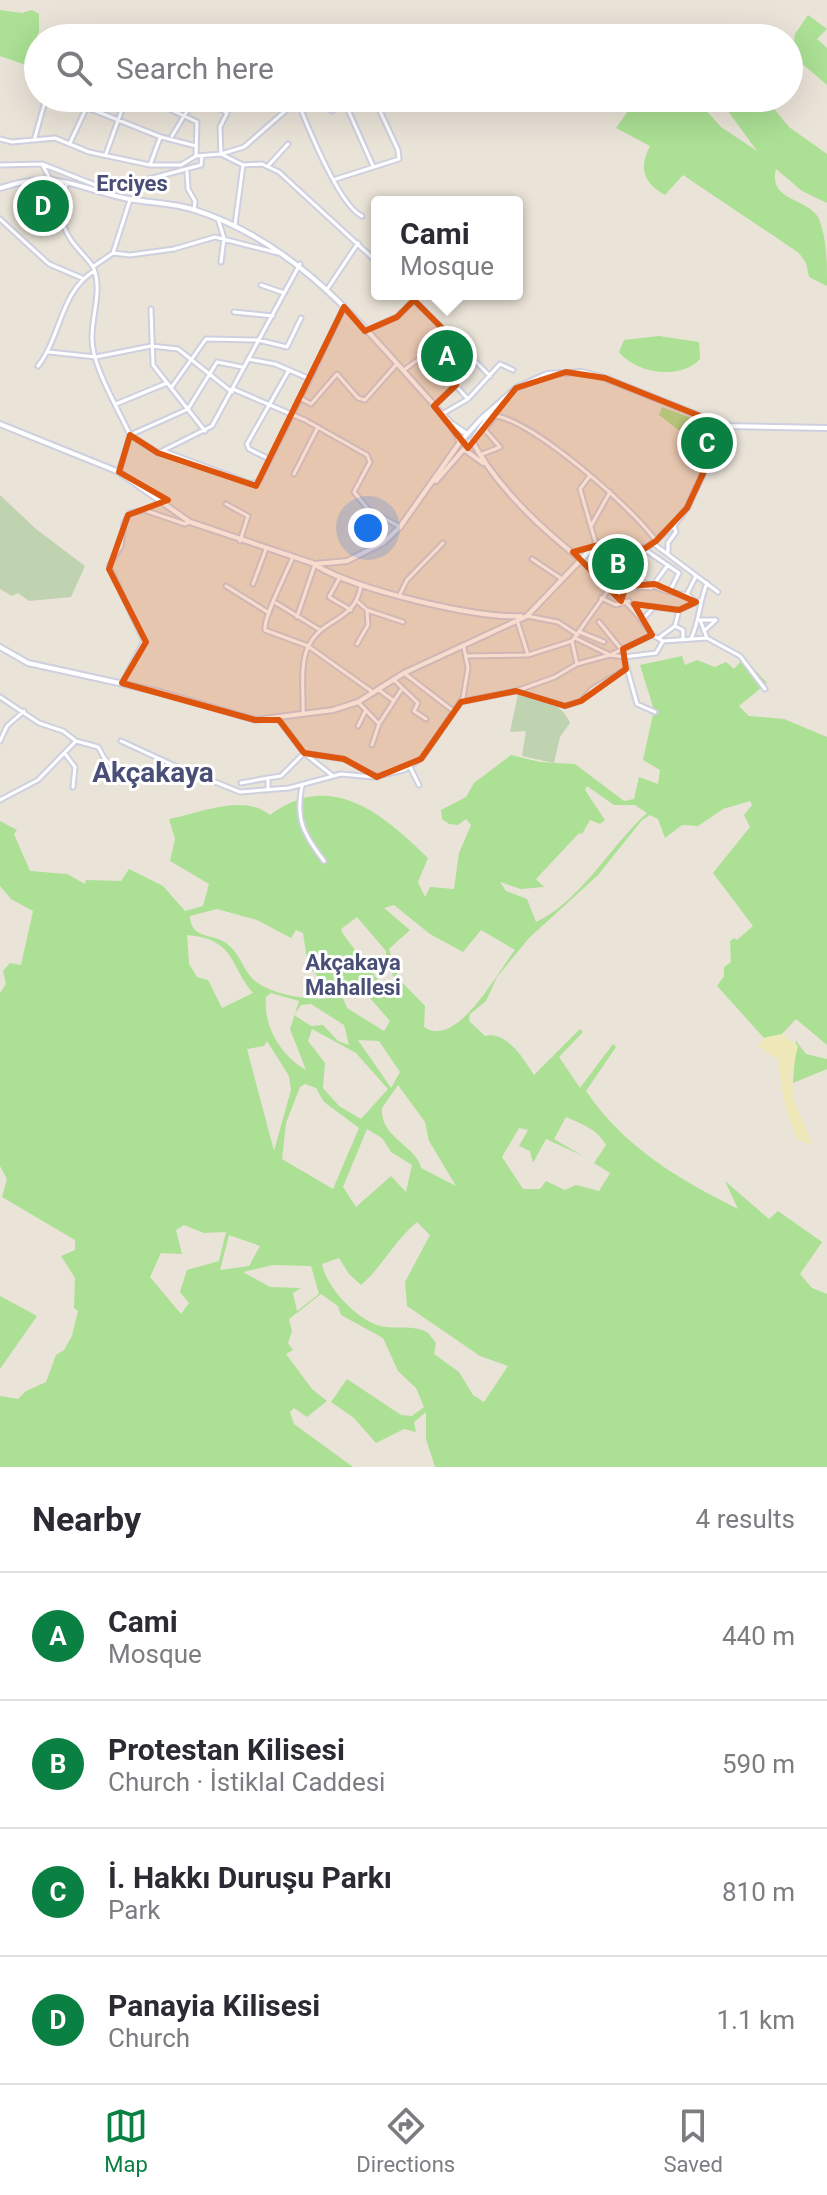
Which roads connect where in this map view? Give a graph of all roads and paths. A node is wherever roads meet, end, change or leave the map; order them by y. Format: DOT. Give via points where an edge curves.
graph roads {
  1 [pos="42,112"];
  2 [pos="86,112"];
  3 [pos="98,112"];
  4 [pos="122,112"];
  5 [pos="180,112"];
  6 [pos="284,112"];
  7 [pos="303,112"];
  8 [pos="349,112"];
  9 [pos="380,112"];
  10 [pos="227,113"];
  11 [pos="185,114"];
  12 [pos="120,121"];
  13 [pos="35,137"];
  14 [pos="161,137"];
  15 [pos="171,137"];
  16 [pos="0,139"];
  17 [pos="70,143"];
  18 [pos="288,144"];
  19 [pos="196,146"];
  20 [pos="221,154"];
  21 [pos="106,156"];
  22 [pos="196,156"];
  23 [pos="202,156"];
  24 [pos="42,164"];
  25 [pos="0,165"];
  26 [pos="150,165"];
  27 [pos="243,165"];
  28 [pos="268,166"];
  29 [pos="373,166"];
  30 [pos="187,172"];
  31 [pos="49,177"];
  32 [pos="335,180"];
  33 [pos="67,182"];
  34 [pos="0,188"];
  35 [pos="107,191"];
  36 [pos="130,199"];
  37 [pos="194,210"];
  38 [pos="362,216"];
  39 [pos="0,219"];
  40 [pos="218,219"];
  41 [pos="235,226"];
  42 [pos="224,238"];
  43 [pos="358,243"];
  44 [pos="113,253"];
  45 [pos="282,253"];
  46 [pos="371,256"];
  47 [pos="221,262"];
  48 [pos="300,264"];
  49 [pos="94,269"];
  50 [pos="82,278"];
  51 [pos="261,285"];
  52 [pos="328,288"];
  53 [pos="284,293"];
  54 [pos="414,300"];
  55 [pos="344,307"];
  56 [pos="151,309"];
  57 [pos="234,312"];
  58 [pos="273,316"];
  59 [pos="301,318"];
  60 [pos="365,331"];
  61 [pos="450,336"];
  62 [pos="258,340"];
  63 [pos="151,346"];
  64 [pos="49,352"];
  65 [pos="427,353"];
  66 [pos="469,355"];
  67 [pos="96,357"];
  68 [pos="192,359"];
  69 [pos="248,359"];
  70 [pos="396,365"];
  71 [pos="38,366"];
  72 [pos="244,368"];
  73 [pos="289,370"];
  74 [pos="513,370"];
  75 [pos="402,371"];
  76 [pos="447,374"];
  77 [pos="211,375"];
  78 [pos="490,376"];
  79 [pos="310,379"];
  80 [pos="167,383"];
  81 [pos="456,385"];
  82 [pos="171,388"];
  83 [pos="232,391"];
  84 [pos="298,397"];
  85 [pos="502,398"];
  86 [pos="468,399"];
  87 [pos="116,404"];
  88 [pos="270,406"];
  89 [pos="434,406"];
  90 [pos="188,409"];
  91 [pos="442,414"];
  92 [pos="289,415"];
  93 [pos="449,421"];
  94 [pos="0,424"];
  95 [pos="725,426"];
  96 [pos="318,427"];
  97 [pos="827,428"];
  98 [pos="205,431"];
  99 [pos="130,435"];
  100 [pos="466,441"];
  101 [pos="163,451"];
  102 [pos="480,455"];
  103 [pos="269,459"];
  104 [pos="488,467"];
  105 [pos="119,472"];
  106 [pos="294,474"];
  107 [pos="590,476"];
  108 [pos="426,492"];
  109 [pos="610,492"];
  110 [pos="226,504"];
  111 [pos="389,521"];
  112 [pos="190,522"];
  113 [pos="674,525"];
  114 [pos="591,526"];
  115 [pos="400,527"];
  116 [pos="394,533"];
  117 [pos="240,541"];
  118 [pos="654,542"];
  119 [pos="443,543"];
  120 [pos="598,544"];
  121 [pos="266,549"];
  122 [pos="641,549"];
  123 [pos="668,552"];
  124 [pos="579,558"];
  125 [pos="292,559"];
  126 [pos="532,559"];
  127 [pos="315,564"];
  128 [pos="626,565"];
  129 [pos="668,565"];
  130 [pos="620,573"];
  131 [pos="697,574"];
  132 [pos="340,576"];
  133 [pos="629,576"];
  134 [pos="562,579"];
  135 [pos="361,583"];
  136 [pos="707,583"];
  137 [pos="253,584"];
  138 [pos="655,584"];
  139 [pos="226,586"];
  140 [pos="626,586"];
  141 [pos="609,589"];
  142 [pos="669,592"];
  143 [pos="718,592"];
  144 [pos="400,594"];
  145 [pos="687,594"];
  146 [pos="623,596"];
  147 [pos="601,598"];
  148 [pos="629,601"];
  149 [pos="358,602"];
  150 [pos="698,602"];
  151 [pos="276,603"];
  152 [pos="351,610"];
  153 [pos="367,610"];
  154 [pos="679,610"];
  155 [pos="269,613"];
  156 [pos="527,616"];
  157 [pos="297,617"];
  158 [pos="517,620"];
  159 [pos="643,620"];
  160 [pos="700,620"];
  161 [pos="403,622"];
  162 [pos="599,622"];
  163 [pos="675,626"];
  164 [pos="320,630"];
  165 [pos="704,631"];
  166 [pos="652,635"];
  167 [pos="576,637"];
  168 [pos="707,638"];
  169 [pos="662,639"];
  170 [pos="691,639"];
  171 [pos="683,640"];
  172 [pos="604,642"];
  173 [pos="357,644"];
  174 [pos="308,646"];
  175 [pos="0,647"];
  176 [pos="464,648"];
  177 [pos="622,650"];
  178 [pos="528,655"];
  179 [pos="610,655"];
  180 [pos="466,656"];
  181 [pos="624,657"];
  182 [pos="577,664"];
  183 [pos="626,669"];
  184 [pos="404,673"];
  185 [pos="393,679"];
  186 [pos="122,683"];
  187 [pos="765,689"];
  188 [pos="401,690"];
  189 [pos="516,691"];
  190 [pos="376,692"];
  191 [pos="0,697"];
  192 [pos="394,701"];
  193 [pos="358,702"];
  194 [pos="460,702"];
  195 [pos="452,710"];
  196 [pos="24,711"];
  197 [pos="366,711"];
  198 [pos="655,712"];
  199 [pos="303,714"];
  200 [pos="20,718"];
  201 [pos="426,719"];
  202 [pos="279,720"];
  203 [pos="36,721"];
  204 [pos="379,724"];
  205 [pos="358,726"];
  206 [pos="0,741"];
  207 [pos="76,741"];
  208 [pos="121,741"];
  209 [pos="372,745"];
  210 [pos="65,753"];
  211 [pos="304,753"];
  212 [pos="173,765"];
  213 [pos="410,767"];
  214 [pos="333,776"];
  215 [pos="377,777"];
  216 [pos="268,778"];
  217 [pos="241,783"];
  218 [pos="419,785"];
  219 [pos="302,786"];
  220 [pos="73,787"];
  221 [pos="268,790"];
  222 [pos="0,800"];
  223 [pos="324,861"];
  1 -- 13 [label="street"];
  2 -- 17 [label="street"];
  3 -- 12 [label="street"];
  4 -- 12 [label="street"];
  5 -- 11 [label="street"];
  6 -- 20 [label="street" via="244,147"];
  7 -- 32 [label="street" via="313,143"];
  8 -- 29 [label="street"];
  9 -- 29 [label="street" via="399,159"];
  10 -- 20 [label="street" via="220,127"];
  11 -- 15 [label="street"];
  11 -- 19 [label="street" via="198,125"];
  12 -- 14 [label="street"];
  12 -- 21 [label="street"];
  13 -- 16 [label="street"];
  13 -- 17 [label="street"];
  14 -- 15 [label="street"];
  14 -- 26 [label="street"];
  15 -- 19 [label="street"];
  17 -- 21 [label="street"];
  18 -- 28 [label="street"];
  19 -- 22 [label="street"];
  20 -- 23 [label="street"];
  20 -- 27 [label="street"];
  21 -- 26 [label="street"];
  22 -- 23 [label="street"];
  22 -- 26 [label="street" via="181,165"];
  23 -- 30 [label="street" via="201,165"];
  24 -- 25 [label="street"];
  24 -- 31 [label="street"];
  24 -- 35 [label="street"];
  27 -- 28 [label="street"];
  27 -- 41 [label="street"];
  28 -- 43 [label="street"];
  29 -- 32 [label="street"];
  30 -- 35 [label="street"];
  30 -- 37 [label="street"];
  31 -- 33 [label="street"];
  31 -- 34 [label="street"];
  32 -- 38 [label="street" via="345,202"];
  33 -- 35 [label="street"];
  33 -- 49 [label="street" via="58,211 62,225"];
  35 -- 36 [label="street"];
  36 -- 37 [label="street"];
  36 -- 44 [label="street"];
  37 -- 40 [label="street"];
  39 -- 50 [label="street" via="49,264"];
  40 -- 41 [label="street"];
  40 -- 42 [label="street"];
  41 -- 45 [label="street"];
  42 -- 44 [label="street" via="130,255"];
  42 -- 45 [label="street"];
  42 -- 47 [label="street"];
  43 -- 46 [label="street"];
  43 -- 52 [label="street"];
  44 -- 49 [label="street"];
  45 -- 48 [label="street"];
  48 -- 52 [label="street"];
  48 -- 53 [label="street"];
  49 -- 50 [label="street"];
  49 -- 67 [label="street"];
  50 -- 64 [label="street"];
  51 -- 53 [label="street"];
  52 -- 55 [label="street"];
  53 -- 58 [label="street"];
  54 -- 60 [label="street" via="397,317"];
  54 -- 61 [label="street"];
  55 -- 60 [label="street"];
  55 -- 79 [label="street"];
  56 -- 63 [label="street"];
  57 -- 58 [label="street"];
  58 -- 62 [label="street"];
  59 -- 62 [label="street" via="287,347"];
  60 -- 70 [label="street"];
  61 -- 65 [label="street"];
  61 -- 66 [label="street"];
  62 -- 68 [label="street" via="208,338"];
  62 -- 69 [label="street"];
  63 -- 67 [label="street"];
  63 -- 68 [label="street" via="178,349"];
  63 -- 80 [label="street" via="153,365"];
  64 -- 67 [label="street"];
  64 -- 71 [label="street"];
  65 -- 75 [label="street"];
  65 -- 76 [label="street"];
  66 -- 76 [label="street"];
  66 -- 78 [label="street"];
  67 -- 87 [label="street"];
  68 -- 77 [label="street"];
  68 -- 82 [label="street"];
  69 -- 72 [label="street"];
  69 -- 73 [label="street"];
  70 -- 75 [label="street"];
  70 -- 84 [label="street" via="365,400 337,374 311,404"];
  72 -- 77 [label="street" via="217,362"];
  72 -- 83 [label="street"];
  73 -- 79 [label="street"];
  73 -- 88 [label="street"];
  74 -- 78 [label="street" via="500,364"];
  75 -- 89 [label="street"];
  76 -- 81 [label="street"];
  77 -- 83 [label="street"];
  77 -- 90 [label="street"];
  78 -- 86 [label="street"];
  79 -- 84 [label="street"];
  80 -- 82 [label="street"];
  80 -- 87 [label="street"];
  81 -- 86 [label="street"];
  81 -- 89 [label="street"];
  82 -- 90 [label="street"];
  83 -- 88 [label="street"];
  83 -- 98 [label="street"];
  84 -- 92 [label="street"];
  85 -- 95 [label="street" via="531,379 582,372"];
  85 -- 100 [label="street"];
  85 -- 100 [label="street"];
  86 -- 91 [label="street"];
  87 -- 99 [label="street"];
  88 -- 92 [label="street"];
  88 -- 103 [label="street" via="247,445"];
  89 -- 91 [label="street"];
  90 -- 98 [label="street"];
  90 -- 99 [label="street"];
  91 -- 93 [label="street"];
  92 -- 96 [label="street"];
  92 -- 103 [label="street"];
  93 -- 100 [label="street"];
  93 -- 100 [label="street"];
  94 -- 105 [label="street"];
  95 -- 97 [label="street"];
  95 -- 113 [label="street"];
  96 -- 106 [label="street"];
  96 -- 111 [label="street" via="369,457 354,492 368,509"];
  98 -- 101 [label="street"];
  99 -- 101 [label="street"];
  99 -- 105 [label="street"];
  100 -- 102 [label="street"];
  100 -- 104 [label="street"];
  100 -- 108 [label="street"];
  100 -- 108 [label="street"];
  101 -- 103 [label="street" via="252,484 259,481"];
  102 -- 104 [label="street"];
  102 -- 107 [label="street" via="500,447 485,430 495,416 502,416"];
  104 -- 124 [label="street" via="536,524"];
  105 -- 112 [label="street"];
  107 -- 109 [label="street"];
  107 -- 114 [label="street" via="580,489"];
  108 -- 115 [label="street"];
  109 -- 114 [label="street"];
  109 -- 118 [label="street" via="641,520"];
  110 -- 117 [label="street" via="248,516"];
  111 -- 115 [label="street"];
  111 -- 116 [label="street"];
  112 -- 117 [label="street"];
  112 -- 186 [label="street" via="141,510 125,520 121,546 109,569 144,641"];
  113 -- 118 [label="street"];
  113 -- 123 [label="street"];
  114 -- 120 [label="street"];
  115 -- 116 [label="street"];
  116 -- 127 [label="street" via="367,554"];
  117 -- 121 [label="street"];
  118 -- 122 [label="street"];
  118 -- 123 [label="street"];
  119 -- 144 [label="street"];
  120 -- 122 [label="street" via="617,540"];
  120 -- 124 [label="street"];
  120 -- 128 [label="street"];
  121 -- 125 [label="street"];
  121 -- 137 [label="street"];
  122 -- 128 [label="street"];
  122 -- 129 [label="street"];
  123 -- 131 [label="street"];
  124 -- 134 [label="street"];
  124 -- 141 [label="street"];
  125 -- 127 [label="street"];
  125 -- 151 [label="street"];
  126 -- 134 [label="street"];
  127 -- 132 [label="street"];
  127 -- 157 [label="street"];
  128 -- 130 [label="street"];
  129 -- 138 [label="street"];
  129 -- 142 [label="street" via="679,573"];
  130 -- 133 [label="street"];
  130 -- 141 [label="street"];
  131 -- 136 [label="street"];
  131 -- 145 [label="street"];
  132 -- 135 [label="street"];
  132 -- 152 [label="street" via="329,597"];
  133 -- 138 [label="street"];
  133 -- 140 [label="street"];
  134 -- 156 [label="street"];
  135 -- 144 [label="street"];
  135 -- 149 [label="street"];
  136 -- 143 [label="street"];
  136 -- 150 [label="street"];
  138 -- 140 [label="street"];
  138 -- 142 [label="street"];
  139 -- 155 [label="street"];
  140 -- 146 [label="street"];
  141 -- 146 [label="street"];
  141 -- 147 [label="street"];
  142 -- 145 [label="street"];
  144 -- 156 [label="street" via="460,609"];
  145 -- 150 [label="street"];
  146 -- 148 [label="street"];
  147 -- 148 [label="street" via="616,605"];
  147 -- 167 [label="street"];
  148 -- 159 [label="street"];
  149 -- 152 [label="street"];
  149 -- 153 [label="street"];
  150 -- 154 [label="street"];
  150 -- 160 [label="street"];
  151 -- 155 [label="street"];
  151 -- 157 [label="street"];
  152 -- 164 [label="street"];
  153 -- 161 [label="street"];
  153 -- 173 [label="street" via="368,625"];
  154 -- 159 [label="street" via="654,607"];
  154 -- 163 [label="street"];
  155 -- 174 [label="street" via="265,630"];
  156 -- 158 [label="street"];
  156 -- 167 [label="street" via="558,622"];
  157 -- 164 [label="street"];
  158 -- 176 [label="street"];
  158 -- 178 [label="street"];
  159 -- 166 [label="street"];
  160 -- 165 [label="street"];
  160 -- 165 [label="street" via="716,620"];
  160 -- 170 [label="street"];
  162 -- 177 [label="street"];
  163 -- 169 [label="street"];
  163 -- 171 [label="street" via="683,630"];
  164 -- 174 [label="street"];
  165 -- 168 [label="street"];
  166 -- 169 [label="street"];
  166 -- 177 [label="street"];
  167 -- 172 [label="street"];
  167 -- 178 [label="street"];
  167 -- 179 [label="street"];
  167 -- 182 [label="street"];
  168 -- 170 [label="street"];
  168 -- 187 [label="street" via="740,656"];
  169 -- 171 [label="street"];
  169 -- 181 [label="street" via="656,653"];
  170 -- 171 [label="street"];
  174 -- 190 [label="street"];
  174 -- 199 [label="street"];
  175 -- 186 [label="street" via="28,663"];
  176 -- 180 [label="street"];
  176 -- 184 [label="street"];
  177 -- 179 [label="street"];
  178 -- 180 [label="street"];
  179 -- 181 [label="street"];
  179 -- 182 [label="street"];
  180 -- 194 [label="street" via="467,685"];
  181 -- 183 [label="street"];
  182 -- 189 [label="street"];
  183 -- 189 [label="street" via="581,701 565,706"];
  183 -- 198 [label="street" via="637,704"];
  184 -- 185 [label="street"];
  184 -- 195 [label="street"];
  185 -- 188 [label="street"];
  185 -- 190 [label="street"];
  186 -- 202 [label="street" via="255,720"];
  188 -- 192 [label="street"];
  188 -- 201 [label="street" via="418,703 414,711"];
  189 -- 194 [label="street"];
  190 -- 192 [label="street"];
  190 -- 193 [label="street"];
  191 -- 196 [label="street"];
  192 -- 204 [label="street"];
  193 -- 197 [label="street"];
  193 -- 199 [label="street"];
  194 -- 195 [label="street"];
  195 -- 213 [label="street" via="425,755"];
  196 -- 200 [label="street"];
  196 -- 203 [label="street"];
  197 -- 204 [label="street"];
  197 -- 205 [label="street"];
  199 -- 202 [label="street"];
  200 -- 203 [label="street"];
  200 -- 206 [label="street" via="7,726"];
  202 -- 211 [label="street"];
  203 -- 207 [label="street"];
  204 -- 209 [label="street"];
  207 -- 210 [label="street"];
  207 -- 212 [label="street" via="98,747 116,766 144,775 161,774"];
  208 -- 212 [label="street"];
  210 -- 220 [label="street" via="75,767"];
  210 -- 222 [label="street" via="38,780"];
  211 -- 214 [label="street"];
  211 -- 215 [label="street" via="344,759"];
  211 -- 216 [label="street" via="281,776"];
  212 -- 221 [label="street" via="235,791"];
  213 -- 215 [label="street"];
  213 -- 218 [label="street"];
  214 -- 215 [label="street"];
  214 -- 219 [label="street"];
  216 -- 217 [label="street"];
  216 -- 221 [label="street"];
  219 -- 221 [label="street"];
  219 -- 223 [label="street" via="297,807 302,831"];
}
